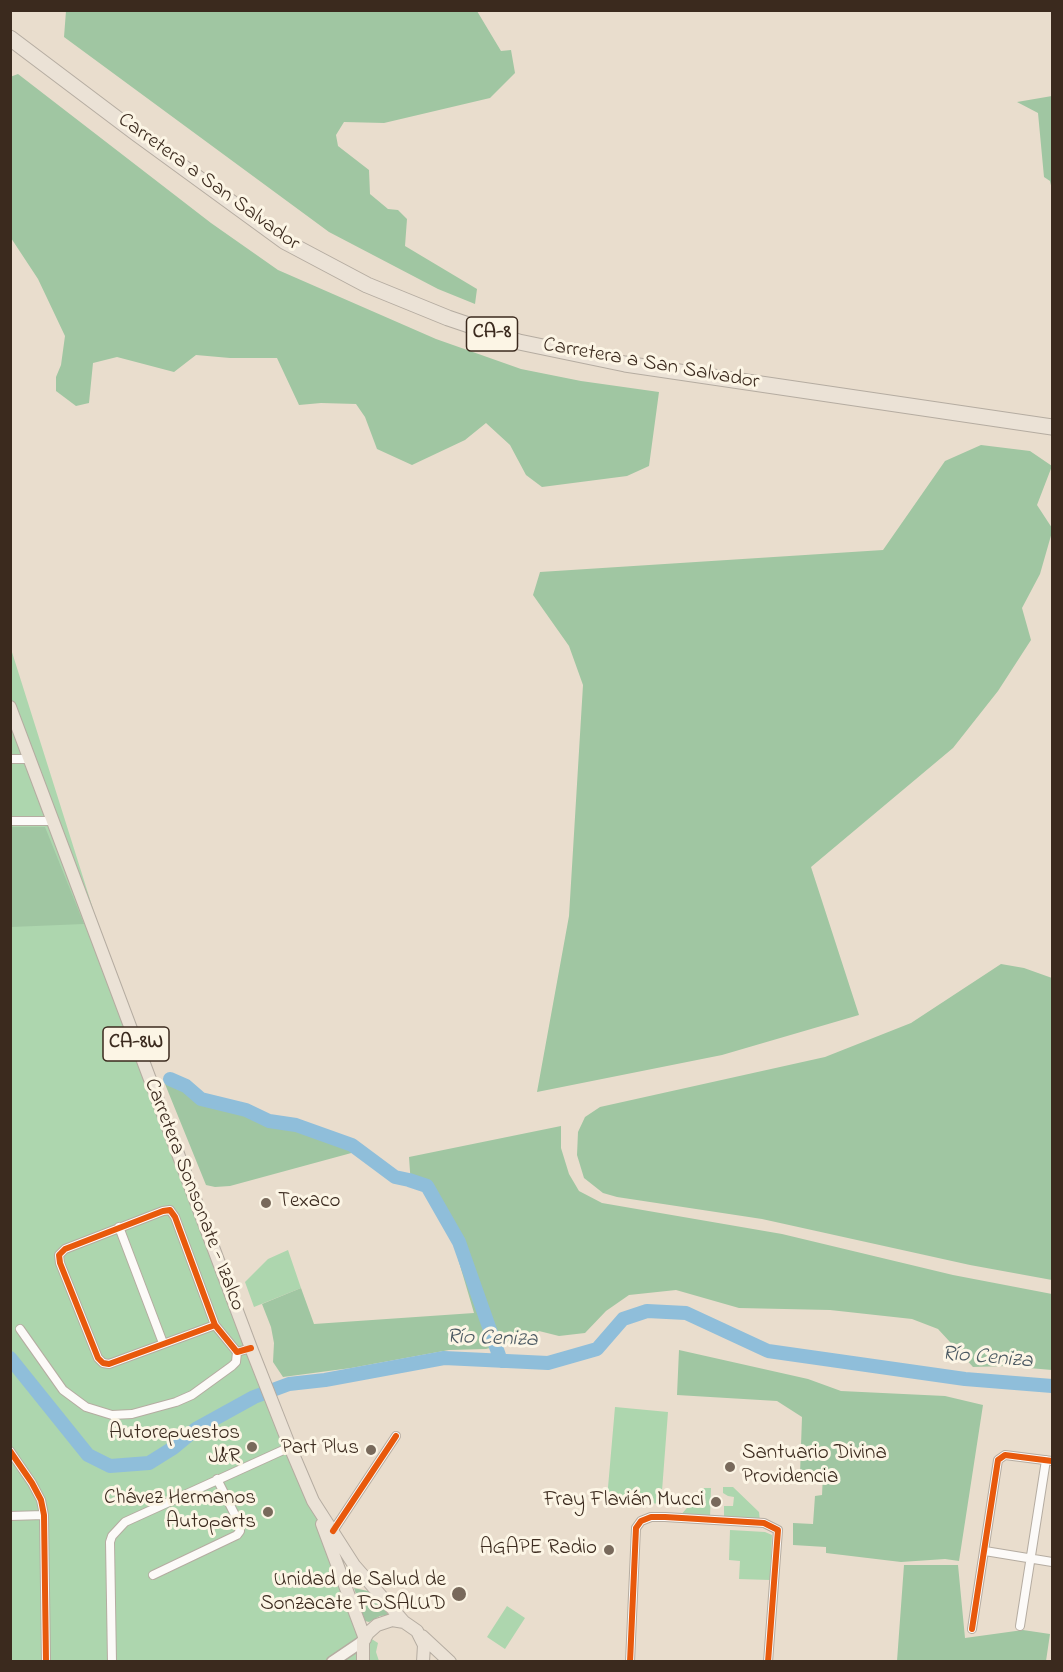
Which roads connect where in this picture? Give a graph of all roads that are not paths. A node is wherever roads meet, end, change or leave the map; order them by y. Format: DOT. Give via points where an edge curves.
graph roads {
  1 [pos="10,38"];
  2 [pos="10,51"];
  3 [pos="1053,427"];
  4 [pos="1053,438"];
  5 [pos="10,707"];
  6 [pos="10,759"];
  7 [pos="30,759"];
  8 [pos="10,821"];
  9 [pos="53,821"];
  10 [pos="119,1227"];
  11 [pos="215,1325"];
  12 [pos="20,1329"];
  13 [pos="163,1343"];
  14 [pos="251,1348"];
  15 [pos="237,1352"];
  16 [pos="396,1436"];
  17 [pos="290,1447"];
  18 [pos="10,1451"];
  19 [pos="1049,1460"];
  20 [pos="217,1479"];
  21 [pos="313,1501"];
  22 [pos="44,1515"];
  23 [pos="10,1516"];
  24 [pos="333,1532"];
  25 [pos="985,1551"];
  26 [pos="1030,1558"];
  27 [pos="1053,1562"];
  28 [pos="153,1575"];
  29 [pos="346,1589"];
  30 [pos="373,1589"];
  31 [pos="404,1622"];
  32 [pos="1020,1626"];
  33 [pos="972,1629"];
  34 [pos="418,1633"];
  35 [pos="364,1640"];
  36 [pos="46,1662"];
  37 [pos="112,1662"];
  38 [pos="332,1662"];
  39 [pos="363,1662"];
  40 [pos="423,1662"];
  41 [pos="450,1662"];
  42 [pos="630,1662"];
  43 [pos="768,1662"];
  1 -- 3 [label="highway, Carretera a San Salvador / CA-8" via="284,241 367,285 448,318 519,342 625,364"];
  2 -- 4 [label="highway, CA-8" via="300,261 366,295 435,323 487,342 582,365"];
  5 -- 7 [label="main road, Carretera Sonsonate - Izalco / CA-8W"];
  6 -- 7 [label="street"];
  7 -- 9 [label="main road, Carretera Sonsonate - Izalco / CA-8W"];
  8 -- 9 [label="street"];
  9 -- 14 [label="main road, Carretera Sonsonate - Izalco / CA-8W"];
  10 -- 11 [label="street" via="170,1210"];
  10 -- 13 [label="street"];
  10 -- 13 [label="street" via="65,1250 59,1255 60,1263 103,1363"];
  11 -- 13 [label="street"];
  11 -- 15 [label="street"];
  12 -- 15 [label="street" via="63,1390 86,1407 112,1414 132,1414 192,1395 232,1366"];
  14 -- 15 [label="street"];
  14 -- 17 [label="main road, Carretera Sonsonate - Izalco / CA-8W"];
  16 -- 24 [label="street"];
  17 -- 20 [label="street"];
  17 -- 21 [label="main road"];
  18 -- 22 [label="street" via="33,1483"];
  19 -- 25 [label="street" via="1001,1456"];
  19 -- 26 [label="street"];
  20 -- 28 [label="street" via="239,1523 237,1536"];
  20 -- 37 [label="street" via="126,1522 112,1536"];
  21 -- 24 [label="main road"];
  21 -- 29 [label="main road"];
  22 -- 23 [label="street"];
  22 -- 36 [label="street"];
  24 -- 30 [label="main road"];
  25 -- 26 [label="street"];
  25 -- 33 [label="street"];
  26 -- 27 [label="street"];
  26 -- 32 [label="street"];
  29 -- 30 [label="main road" via="351,1585"];
  29 -- 35 [label="main road"];
  30 -- 31 [label="main road"];
  31 -- 34 [label="main road"];
  31 -- 35 [label="main road" via="380,1623"];
  34 -- 40 [label="main road" via="424,1648"];
  34 -- 41 [label="main road"];
  35 -- 38 [label="main road"];
  35 -- 39 [label="main road"];
  42 -- 43 [label="street" via="634,1538 641,1521 651,1517 764,1523 778,1530"];
}
